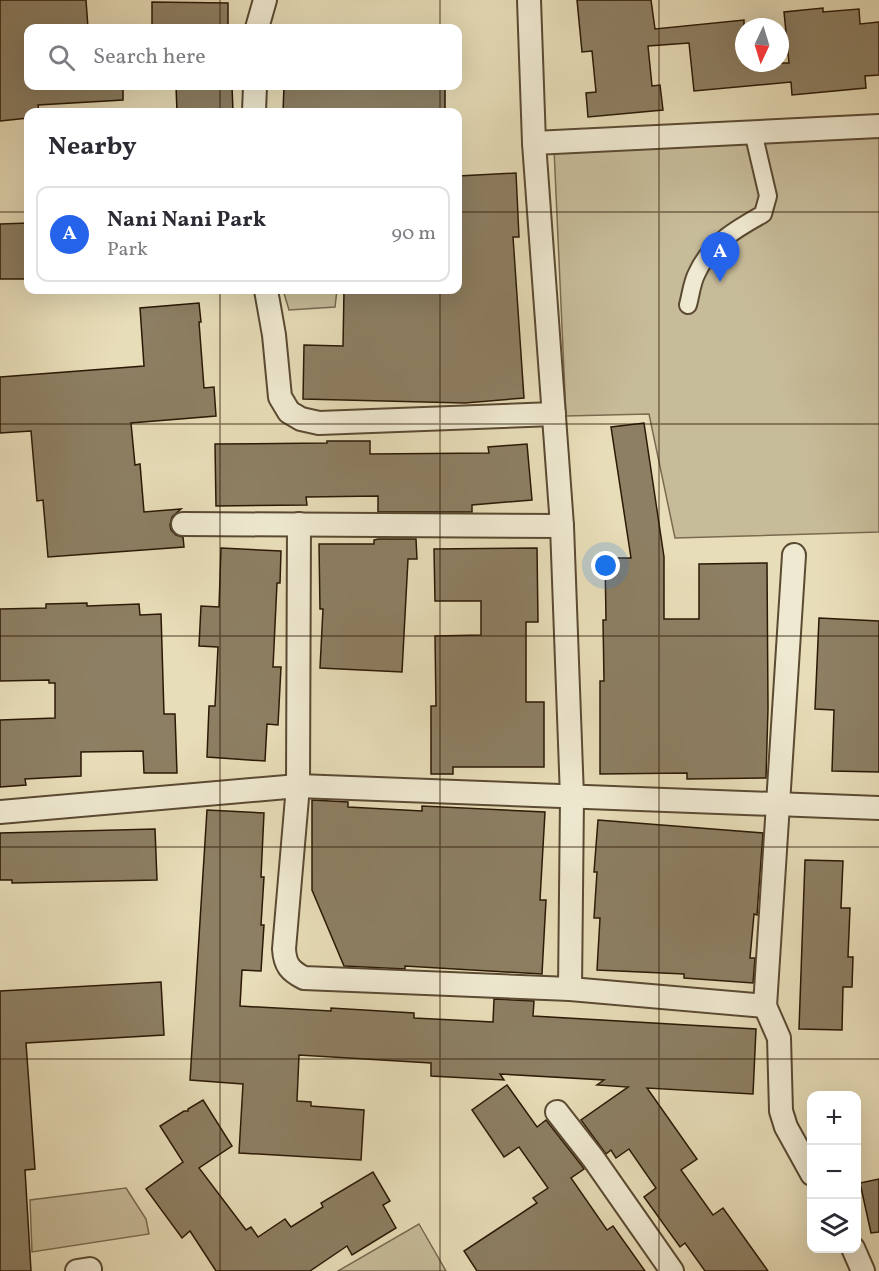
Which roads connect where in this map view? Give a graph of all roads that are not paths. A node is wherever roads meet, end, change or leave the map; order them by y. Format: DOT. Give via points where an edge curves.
graph roads {
  1 [pos="265,0"];
  2 [pos="529,0"];
  3 [pos="258,24"];
  4 [pos="255,90"];
  5 [pos="254,108"];
  6 [pos="879,126"];
  7 [pos="753,132"];
  8 [pos="534,143"];
  9 [pos="267,294"];
  10 [pos="688,305"];
  11 [pos="554,414"];
  12 [pos="183,524"];
  13 [pos="299,524"];
  14 [pos="562,526"];
  15 [pos="794,555"];
  16 [pos="298,786"];
  17 [pos="572,797"];
  18 [pos="778,804"];
  19 [pos="879,808"];
  20 [pos="0,812"];
  21 [pos="570,989"];
  22 [pos="765,1006"];
  23 [pos="557,1112"];
  24 [pos="807,1165"];
  25 [pos="855,1253"];
  26 [pos="77,1271"];
  27 [pos="90,1271"];
  28 [pos="672,1271"];
  29 [pos="863,1271"];
  1 -- 3 [label="street"];
  2 -- 8 [label="street"];
  4 -- 5 [label="street"];
  6 -- 7 [label="street"];
  7 -- 8 [label="street"];
  7 -- 10 [label="street" via="768,196 764,214 714,246 697,273"];
  8 -- 11 [label="street"];
  9 -- 11 [label="street" via="280,397 289,412 301,419 319,423"];
  11 -- 14 [label="street"];
  12 -- 13 [label="street"];
  13 -- 14 [label="street"];
  13 -- 16 [label="street"];
  14 -- 17 [label="street"];
  15 -- 18 [label="street"];
  16 -- 17 [label="street"];
  16 -- 20 [label="street"];
  16 -- 21 [label="street" via="284,949 285,962 292,973 304,978"];
  17 -- 18 [label="street"];
  17 -- 21 [label="street"];
  18 -- 19 [label="street"];
  18 -- 22 [label="street"];
  21 -- 22 [label="street"];
  22 -- 24 [label="street" via="779,1038 781,1111"];
  23 -- 28 [label="street"];
  25 -- 29 [label="street"];
  26 -- 27 [label="street"];
}
